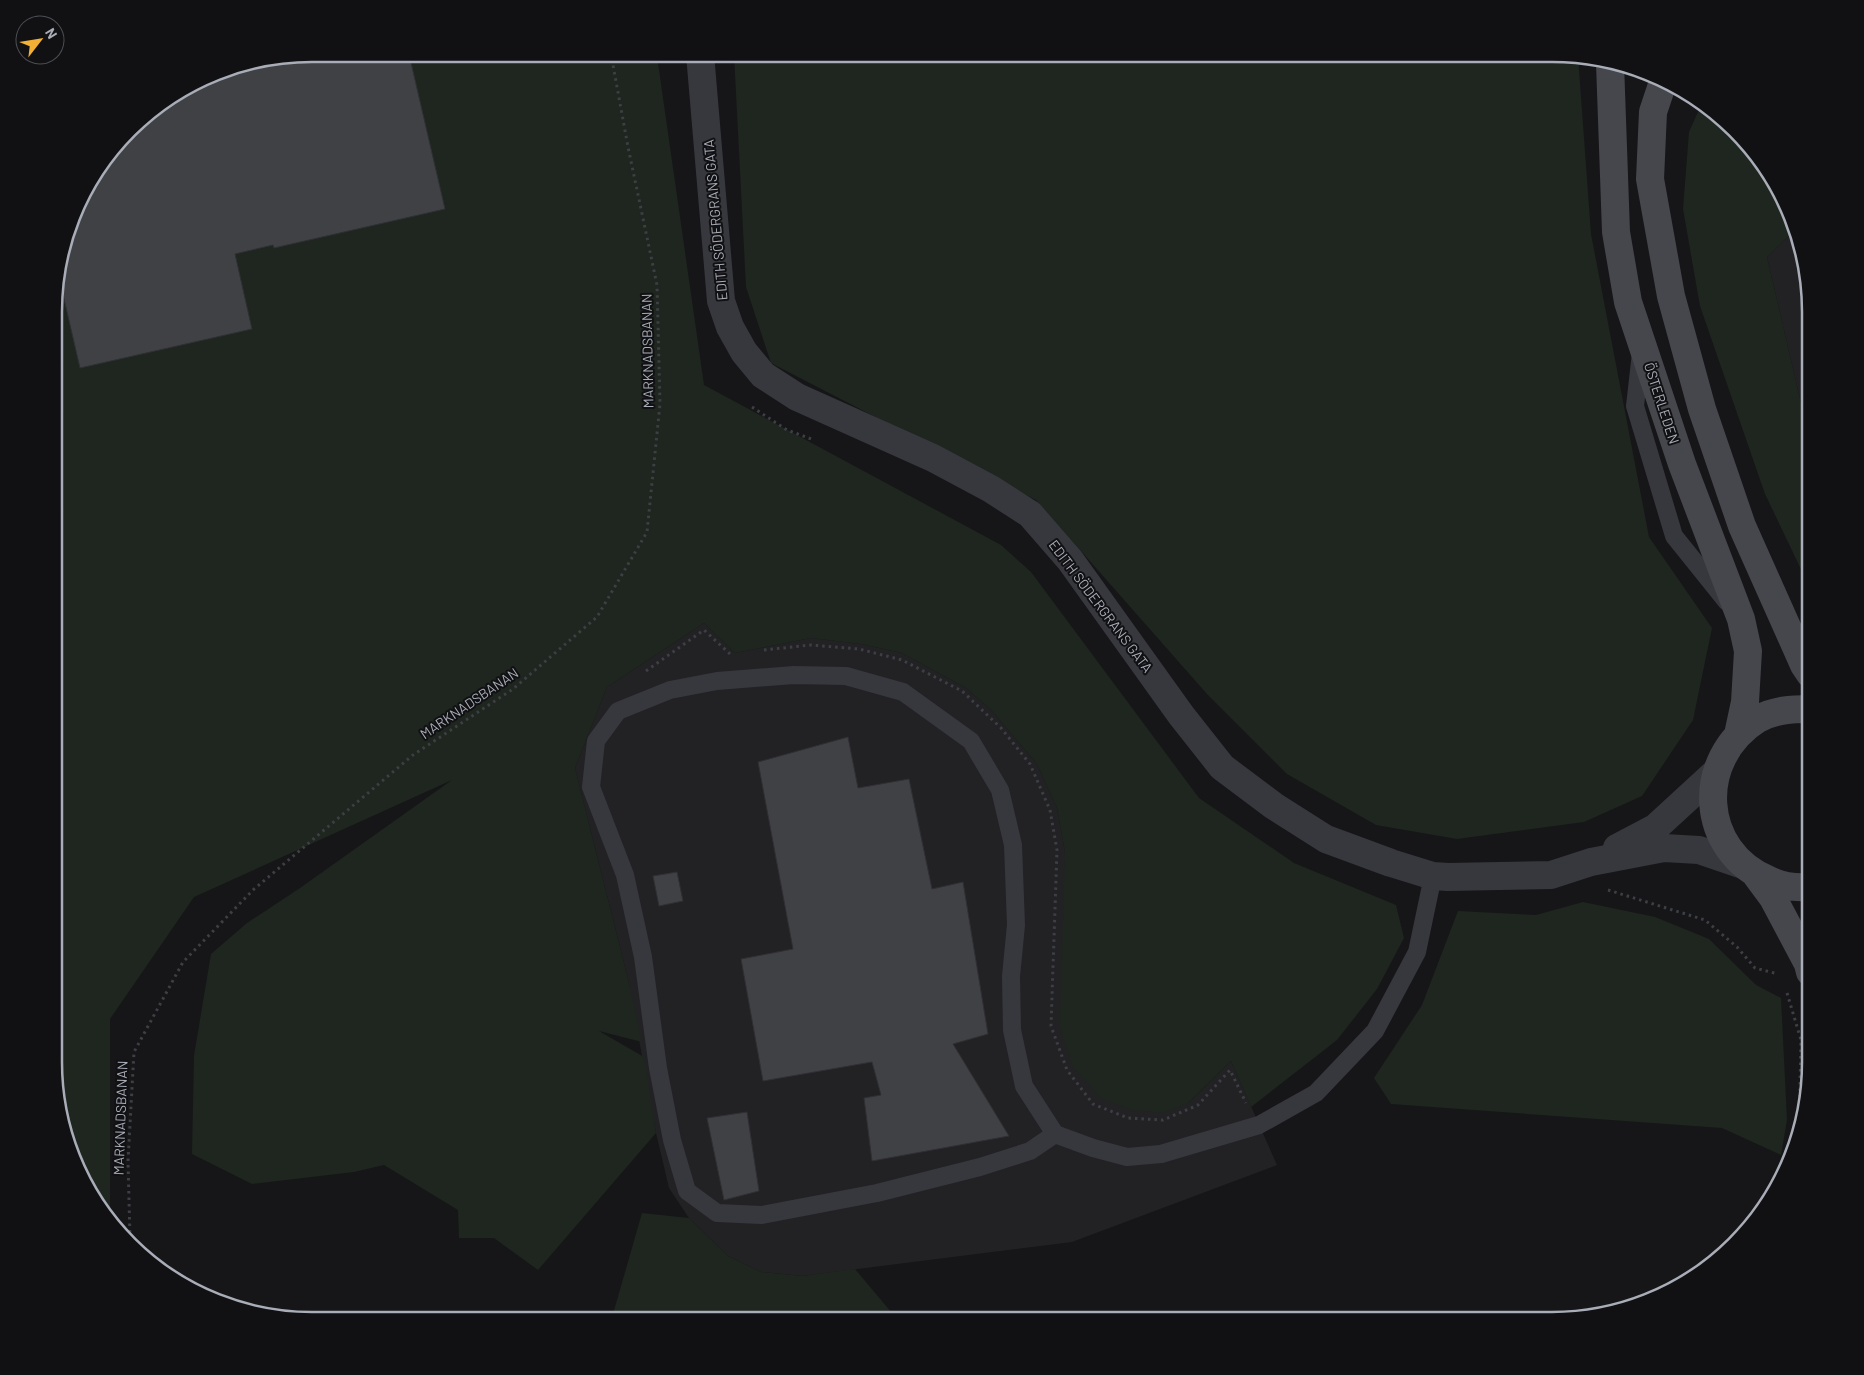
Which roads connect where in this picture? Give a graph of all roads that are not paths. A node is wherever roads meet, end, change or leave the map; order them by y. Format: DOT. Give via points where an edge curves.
graph roads {
  1 [pos="701,62"];
  2 [pos="1610,70"];
  3 [pos="1661,88"];
  4 [pos="1802,661"];
  5 [pos="1802,709"];
  6 [pos="1738,735"];
  7 [pos="1716,772"];
  8 [pos="1591,862"];
  9 [pos="1750,870"];
  10 [pos="1433,876"];
  11 [pos="1802,886"];
  12 [pos="1802,953"];
  13 [pos="1055,1134"];
  1 -- 10 [label="street, EDITH SÖDERGRANS GATA" via="721,301 744,352 762,374 796,397 932,458 1030,514 1070,560 1222,767 1326,839"];
  2 -- 6 [label="main road, ÖSTERLEDEN" via="1616,232 1628,302 1682,464 1741,619 1748,651 1745,702"];
  3 -- 4 [label="main road" via="1653,112 1650,179 1671,296 1702,409 1742,526"];
  5 -- 6 [label="main road" via="1785,710 1759,719"];
  6 -- 7 [label="main road"];
  7 -- 8 [label="street" via="1655,828"];
  7 -- 9 [label="main road" via="1712,792 1719,832 1729,850"];
  8 -- 9 [label="street" via="1664,848 1699,850"];
  8 -- 10 [label="street, EDITH SÖDERGRANS GATA" via="1551,875"];
  9 -- 11 [label="main road" via="1778,884"];
  9 -- 12 [label="main road" via="1773,898"];
  10 -- 13 [label="lane" via="1417,952 1375,1031 1316,1093 1259,1125 1161,1154 1128,1157"];
  13 -- 13 [label="lane" via="1024,1086 1012,1030 1011,976 1016,925 1013,845 1000,790 971,741 904,692 846,676 794,675 717,681 670,690 618,711 596,741 591,787 625,875 643,958 672,1140 687,1191 717,1213 762,1215 877,1193 980,1167 1030,1150"];
}
